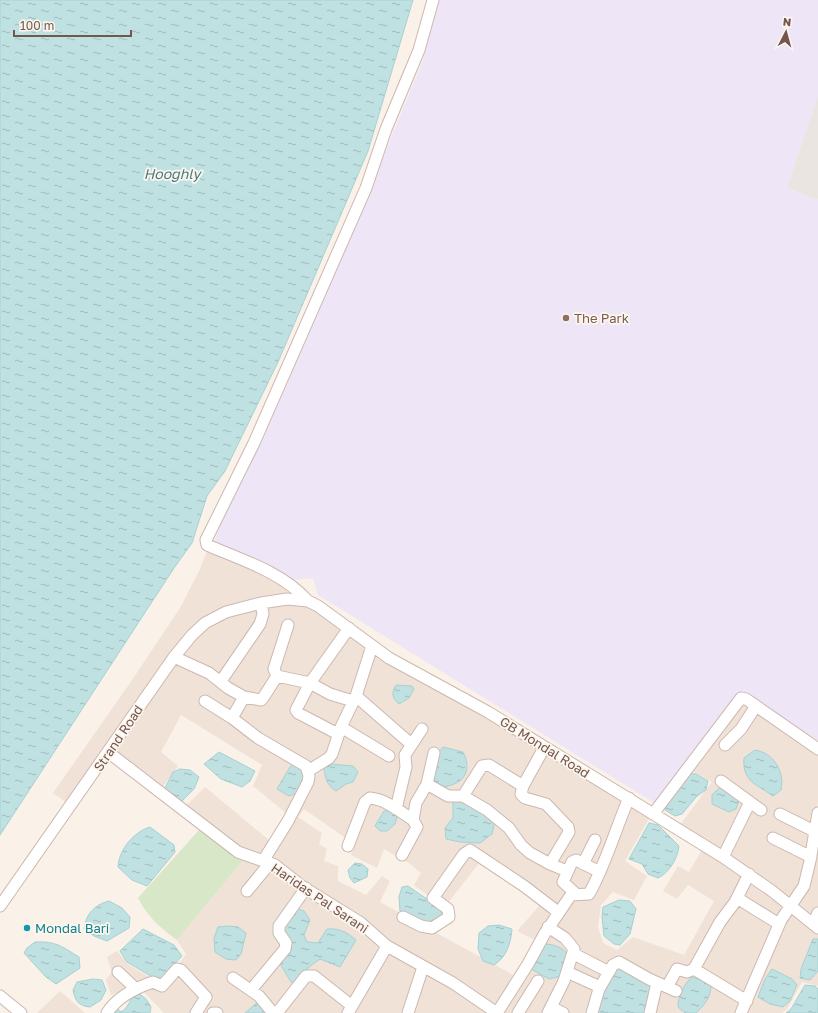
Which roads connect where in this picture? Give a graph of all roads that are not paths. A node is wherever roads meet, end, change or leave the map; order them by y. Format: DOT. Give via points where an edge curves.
graph roads {
  1 [pos="433,0"];
  2 [pos="308,601"];
  3 [pos="260,603"];
  4 [pos="288,625"];
  5 [pos="349,628"];
  6 [pos="372,646"];
  7 [pos="174,657"];
  8 [pos="277,676"];
  9 [pos="221,680"];
  10 [pos="310,683"];
  11 [pos="244,697"];
  12 [pos="354,699"];
  13 [pos="205,701"];
  14 [pos="756,706"];
  15 [pos="232,718"];
  16 [pos="422,729"];
  17 [pos="340,730"];
  18 [pos="411,744"];
  19 [pos="725,745"];
  20 [pos="544,748"];
  21 [pos="818,749"];
  22 [pos="108,752"];
  23 [pos="434,753"];
  24 [pos="389,756"];
  25 [pos="308,771"];
  26 [pos="720,781"];
  27 [pos="427,784"];
  28 [pos="523,786"];
  29 [pos="463,796"];
  30 [pos="629,798"];
  31 [pos="750,802"];
  32 [pos="396,809"];
  33 [pos="761,810"];
  34 [pos="818,813"];
  35 [pos="653,814"];
  36 [pos="780,814"];
  37 [pos="413,820"];
  38 [pos="816,833"];
  39 [pos="773,838"];
  40 [pos="595,840"];
  41 [pos="348,846"];
  42 [pos="402,856"];
  43 [pos="723,857"];
  44 [pos="267,862"];
  45 [pos="813,863"];
  46 [pos="550,864"];
  47 [pos="583,864"];
  48 [pos="567,871"];
  49 [pos="600,872"];
  50 [pos="749,874"];
  51 [pos="306,888"];
  52 [pos="247,891"];
  53 [pos="576,894"];
  54 [pos="737,898"];
  55 [pos="790,905"];
  56 [pos="0,906"];
  57 [pos="558,912"];
  58 [pos="818,913"];
  59 [pos="403,916"];
  60 [pos="779,924"];
  61 [pos="815,926"];
  62 [pos="548,927"];
  63 [pos="387,946"];
  64 [pos="574,954"];
  65 [pos="423,966"];
  66 [pos="694,969"];
  67 [pos="118,972"];
  68 [pos="567,972"];
  69 [pos="609,972"];
  70 [pos="233,978"];
  71 [pos="538,981"];
  72 [pos="600,987"];
  73 [pos="667,987"];
  74 [pos="135,988"];
  75 [pos="251,990"];
  76 [pos="0,996"];
  77 [pos="746,1000"];
  78 [pos="350,1010"];
  79 [pos="550,1010"];
  80 [pos="201,1012"];
  81 [pos="21,1013"];
  82 [pos="107,1013"];
  83 [pos="213,1013"];
  84 [pos="217,1013"];
  85 [pos="273,1013"];
  86 [pos="277,1013"];
  87 [pos="408,1013"];
  88 [pos="497,1013"];
  89 [pos="518,1013"];
  90 [pos="563,1013"];
  91 [pos="592,1013"];
  92 [pos="650,1013"];
  93 [pos="742,1013"];
  1 -- 2 [label="street" via="419,50 386,129 366,188 257,436 206,540 207,545 285,580 297,588"];
  2 -- 3 [label="street, GB Mondal Road" via="287,599"];
  2 -- 5 [label="street, GB Mondal Road"];
  3 -- 7 [label="street, Strand Road" via="226,612 205,623"];
  3 -- 9 [label="street" via="263,614 260,624"];
  4 -- 8 [label="street" via="274,670"];
  5 -- 6 [label="street, GB Mondal Road"];
  5 -- 10 [label="street"];
  6 -- 12 [label="street"];
  6 -- 20 [label="street, GB Mondal Road" via="389,658 488,712"];
  7 -- 9 [label="street"];
  7 -- 22 [label="street, Strand Road"];
  8 -- 10 [label="street"];
  8 -- 11 [label="street" via="261,700"];
  9 -- 11 [label="street" via="228,688"];
  10 -- 12 [label="street" via="330,694"];
  10 -- 17 [label="street" via="297,706 298,712"];
  11 -- 15 [label="street"];
  12 -- 17 [label="street"];
  12 -- 18 [label="street"];
  13 -- 15 [label="street"];
  14 -- 19 [label="street" via="741,729"];
  14 -- 21 [label="street"];
  14 -- 35 [label="street" via="741,698"];
  15 -- 25 [label="street" via="258,738 306,766"];
  16 -- 18 [label="street"];
  17 -- 24 [label="street"];
  17 -- 25 [label="street" via="329,758"];
  18 -- 32 [label="street" via="404,758 406,767"];
  20 -- 28 [label="street"];
  20 -- 30 [label="street, GB Mondal Road"];
  22 -- 44 [label="street, Haridas Pal Sarani" via="238,852"];
  22 -- 56 [label="street, Strand Road"];
  23 -- 27 [label="street"];
  25 -- 44 [label="street" via="308,782"];
  26 -- 31 [label="street"];
  27 -- 29 [label="street" via="448,796"];
  27 -- 37 [label="street" via="416,803"];
  28 -- 29 [label="street" via="485,764"];
  28 -- 46 [label="street" via="521,794 525,798 546,804 568,827 568,832"];
  29 -- 46 [label="street" via="487,810 509,828 521,845"];
  30 -- 35 [label="street, GB Mondal Road"];
  30 -- 49 [label="street"];
  31 -- 33 [label="street"];
  31 -- 43 [label="street"];
  32 -- 37 [label="street"];
  32 -- 41 [label="street" via="370,798 365,802"];
  34 -- 38 [label="street"];
  35 -- 43 [label="street, GB Mondal Road"];
  36 -- 38 [label="street"];
  37 -- 42 [label="street" via="417,827"];
  38 -- 45 [label="street"];
  39 -- 45 [label="street"];
  40 -- 47 [label="street"];
  43 -- 50 [label="street, GB Mondal Road"];
  44 -- 51 [label="street, Haridas Pal Sarani"];
  44 -- 52 [label="street"];
  45 -- 55 [label="street" via="804,886"];
  46 -- 48 [label="street"];
  47 -- 48 [label="street" via="574,860"];
  47 -- 49 [label="street"];
  48 -- 53 [label="street" via="564,884"];
  49 -- 53 [label="street" via="587,896"];
  50 -- 54 [label="street"];
  50 -- 55 [label="street, GB Mondal Road"];
  51 -- 63 [label="street, Haridas Pal Sarani" via="361,923"];
  51 -- 75 [label="street" via="279,926 279,933 286,943 285,949"];
  53 -- 57 [label="street" via="571,895"];
  54 -- 60 [label="street"];
  54 -- 66 [label="street" via="720,922"];
  55 -- 60 [label="street"];
  55 -- 61 [label="street, GB Mondal Road"];
  57 -- 59 [label="street" via="470,850 464,854 433,898 448,909 449,917 432,928 421,926"];
  57 -- 62 [label="street"];
  58 -- 61 [label="street"];
  60 -- 77 [label="street"];
  62 -- 64 [label="street" via="573,946"];
  62 -- 88 [label="street"];
  63 -- 65 [label="street, Haridas Pal Sarani"];
  63 -- 78 [label="street"];
  64 -- 68 [label="street"];
  64 -- 69 [label="street"];
  65 -- 87 [label="street"];
  65 -- 88 [label="street, Haridas Pal Sarani"];
  66 -- 73 [label="street" via="687,972 677,969"];
  66 -- 77 [label="street"];
  67 -- 74 [label="street"];
  68 -- 72 [label="street"];
  68 -- 79 [label="street"];
  69 -- 72 [label="street"];
  69 -- 73 [label="street" via="619,962"];
  70 -- 75 [label="street"];
  71 -- 89 [label="street"];
  72 -- 91 [label="street"];
  73 -- 92 [label="street"];
  74 -- 80 [label="street" via="153,982 162,986 177,969 180,969 206,996"];
  74 -- 82 [label="street" via="116,1001"];
  75 -- 85 [label="street"];
  76 -- 81 [label="street"];
  77 -- 93 [label="street"];
  78 -- 86 [label="street" via="310,975 306,976"];
  79 -- 90 [label="street"];
  83 -- 84 [label="street"];
}
